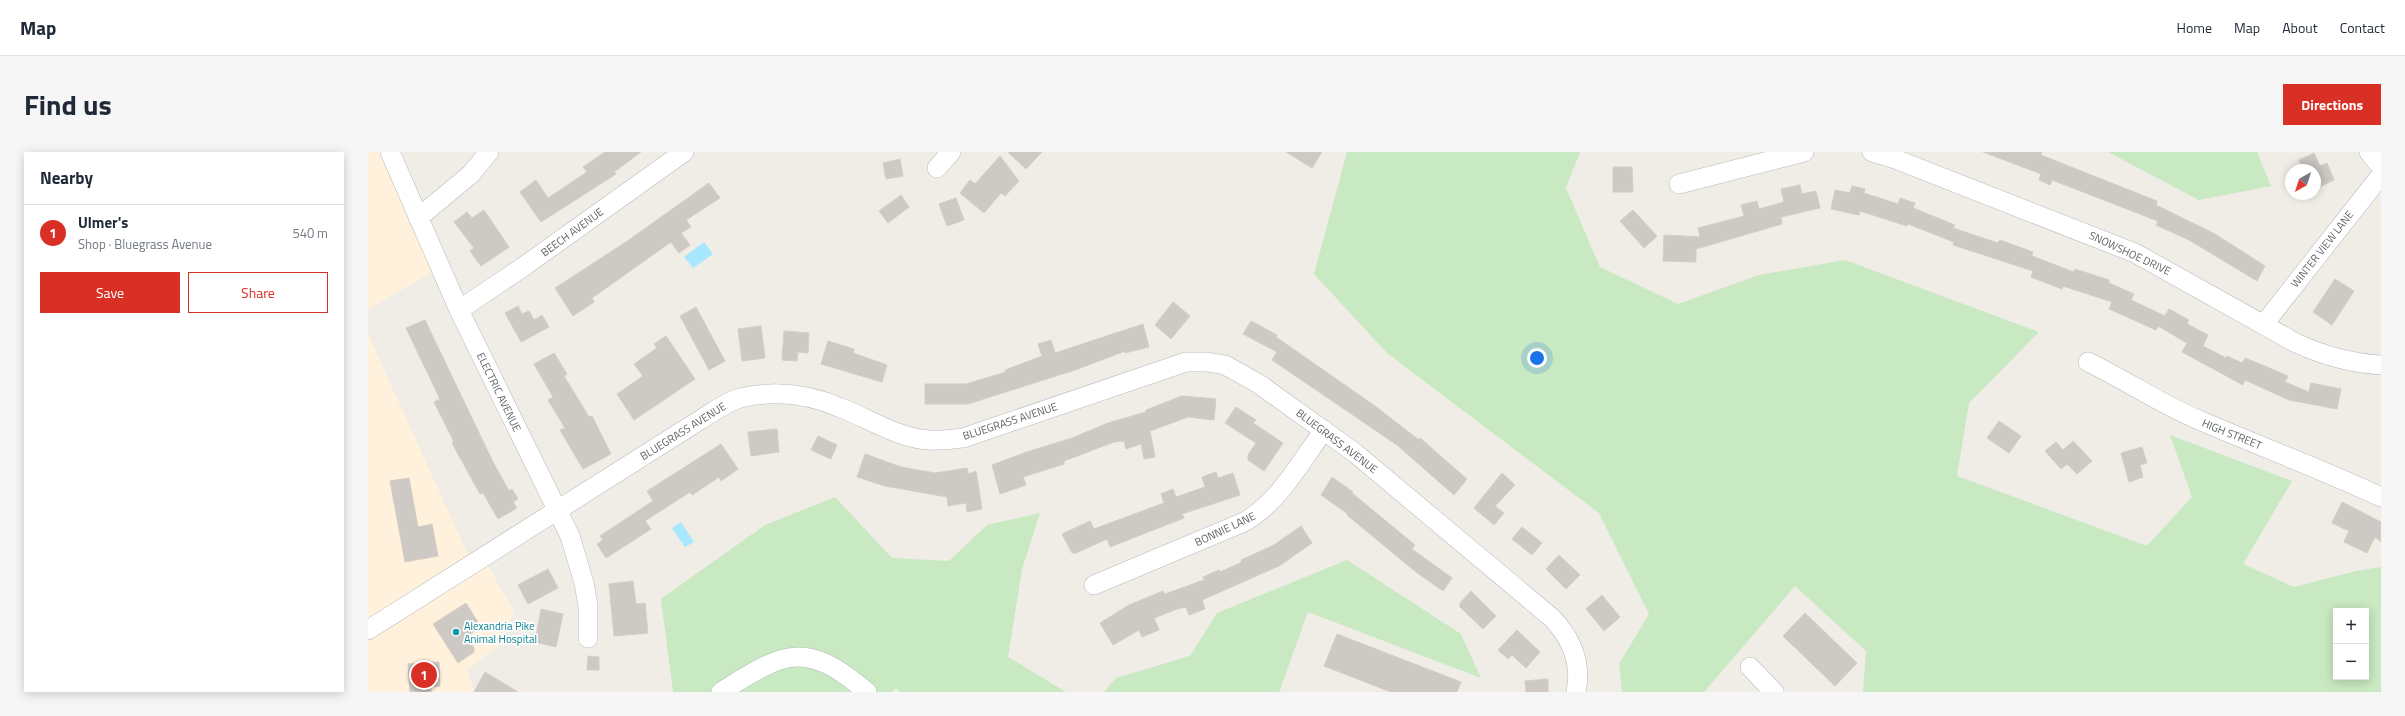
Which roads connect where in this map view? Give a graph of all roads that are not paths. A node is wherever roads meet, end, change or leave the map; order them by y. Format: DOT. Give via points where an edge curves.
graph roads {
  1 [pos="390,152"];
  2 [pos="489,152"];
  3 [pos="684,152"];
  4 [pos="952,152"];
  5 [pos="1804,152"];
  6 [pos="1872,152"];
  7 [pos="2369,152"];
  8 [pos="2381,167"];
  9 [pos="937,168"];
  10 [pos="2381,175"];
  11 [pos="1679,184"];
  12 [pos="418,218"];
  13 [pos="459,310"];
  14 [pos="2264,324"];
  15 [pos="2088,362"];
  16 [pos="2381,366"];
  17 [pos="1324,430"];
  18 [pos="2381,497"];
  19 [pos="557,510"];
  20 [pos="1094,585"];
  21 [pos="368,630"];
  22 [pos="588,638"];
  23 [pos="1750,667"];
  24 [pos="720,692"];
  25 [pos="867,692"];
  26 [pos="1576,692"];
  27 [pos="1774,692"];
  1 -- 12 [label="street, ELECTRIC AVENUE"];
  2 -- 12 [label="street" via="471,174"];
  3 -- 13 [label="street, BEECH AVENUE"];
  4 -- 9 [label="street"];
  5 -- 11 [label="street"];
  6 -- 14 [label="street, SNOWSHOE DRIVE" via="2134,253"];
  7 -- 8 [label="street"];
  10 -- 14 [label="street, WINTER VIEW LANE"];
  12 -- 13 [label="street, ELECTRIC AVENUE"];
  13 -- 19 [label="street, ELECTRIC AVENUE"];
  14 -- 16 [label="street, SNOWSHOE DRIVE" via="2321,355"];
  15 -- 18 [label="street, HIGH STREET" via="2112,373 2146,395 2199,420 2333,474"];
  17 -- 19 [label="street, BLUEGRASS AVENUE" via="1230,367 1207,362 1186,362 972,434 942,440 900,434 842,408 807,397 787,394 761,395 729,402"];
  17 -- 20 [label="street, BONNIE LANE" via="1276,496 1258,514"];
  17 -- 26 [label="street, BLUEGRASS AVENUE" via="1450,531 1558,624 1578,660"];
  19 -- 21 [label="street, BLUEGRASS AVENUE"];
  19 -- 22 [label="street, ELECTRIC AVENUE" via="570,536 584,583 588,606"];
  23 -- 27 [label="street"];
  24 -- 25 [label="street" via="754,670 797,656 833,666"];
}
